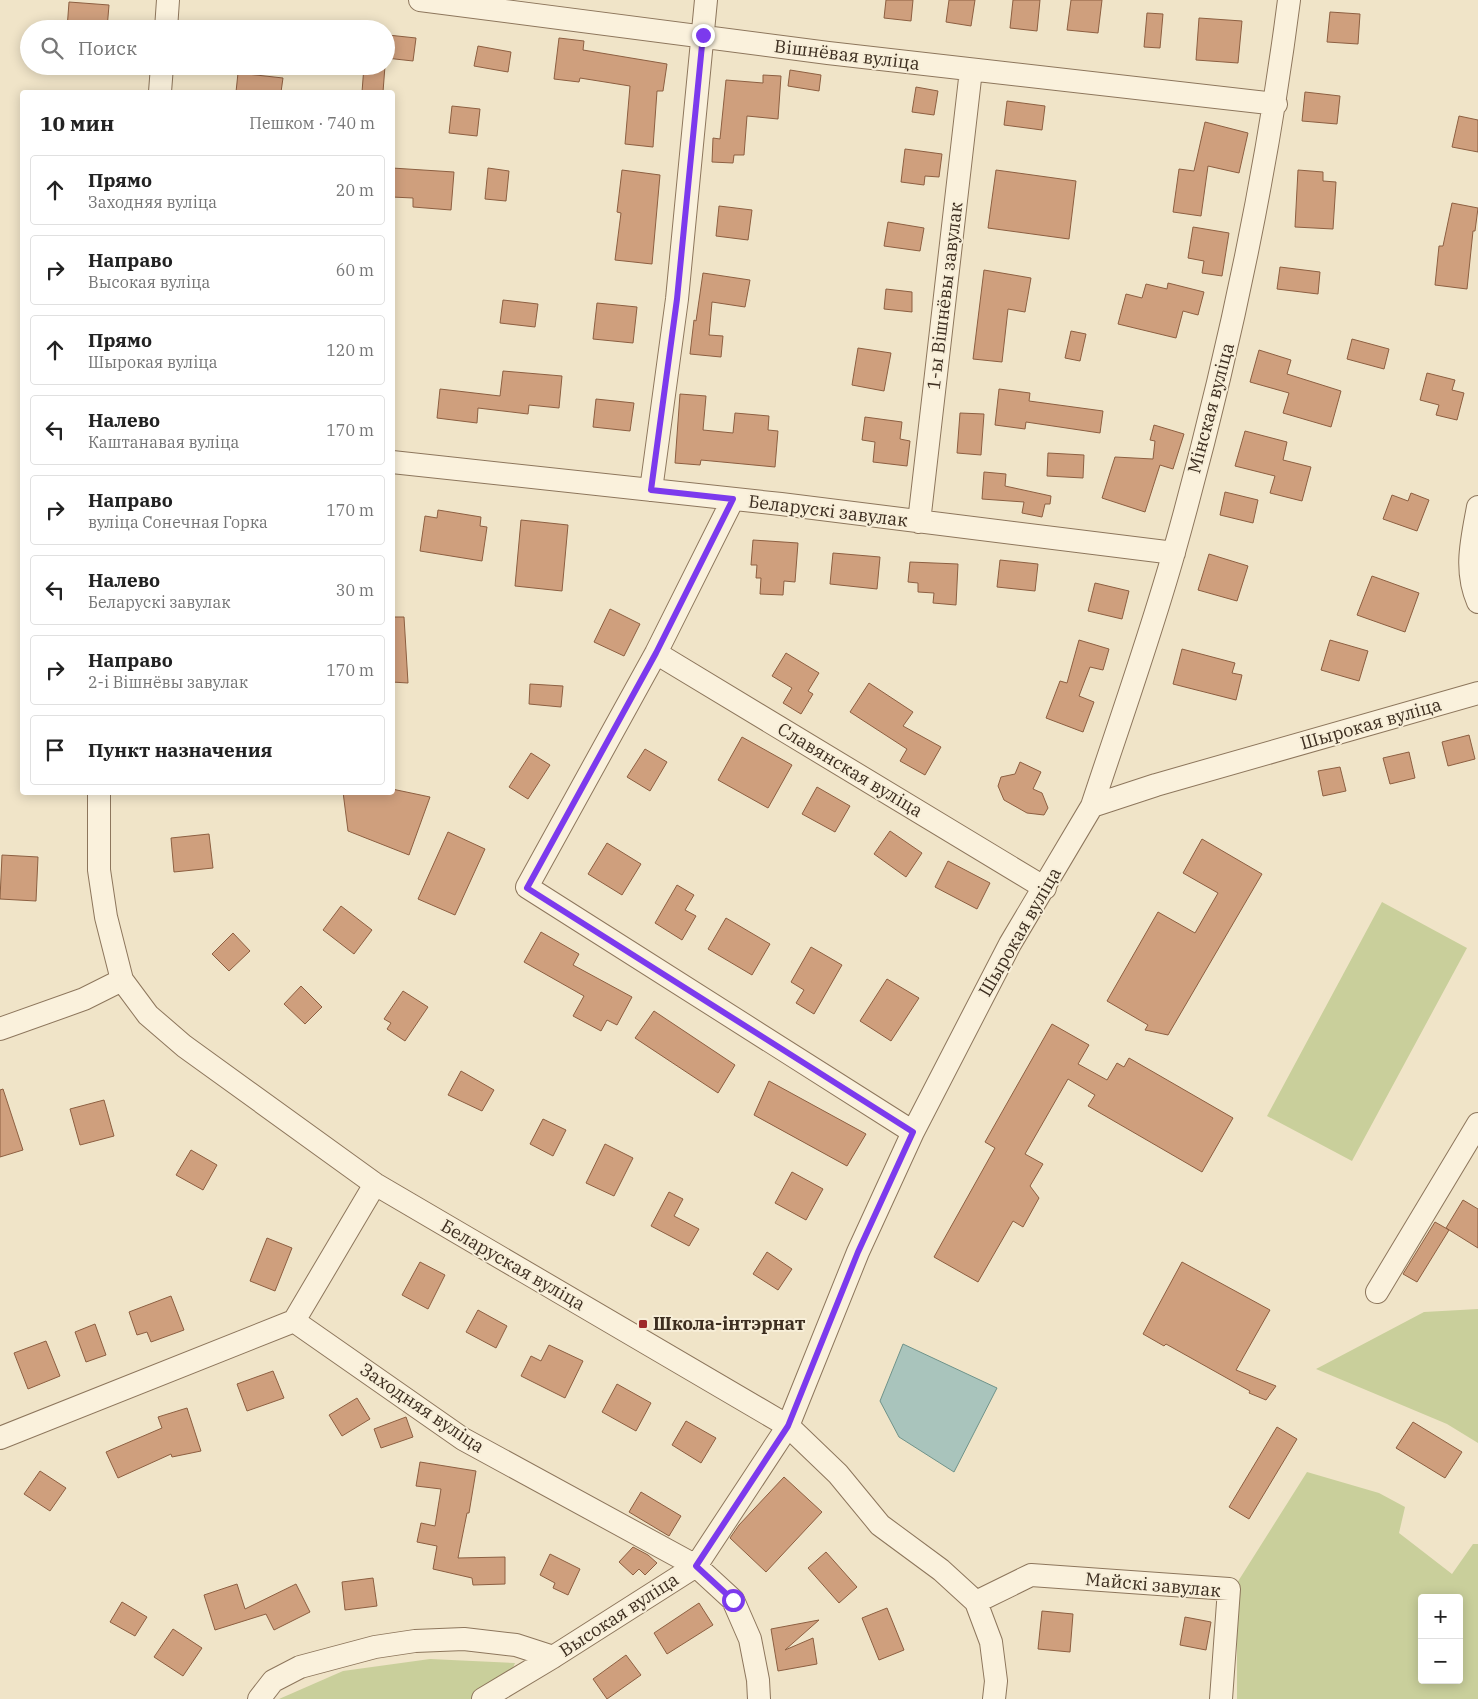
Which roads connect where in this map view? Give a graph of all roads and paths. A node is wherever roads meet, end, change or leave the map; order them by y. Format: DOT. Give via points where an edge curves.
graph roads {
  1 [pos="168,0"];
  2 [pos="420,0"];
  3 [pos="706,0"];
  4 [pos="1289,0"];
  5 [pos="167,20"];
  6 [pos="703,35"];
  7 [pos="971,70"];
  8 [pos="161,75"];
  9 [pos="160,90"];
  10 [pos="1276,104"];
  11 [pos="395,462"];
  12 [pos="651,490"];
  13 [pos="733,499"];
  14 [pos="1478,507"];
  15 [pos="919,522"];
  16 [pos="1174,553"];
  17 [pos="1478,602"];
  18 [pos="656,653"];
  19 [pos="1478,693"];
  20 [pos="99,795"];
  21 [pos="1092,806"];
  22 [pos="1045,888"];
  23 [pos="122,980"];
  24 [pos="0,1029"];
  25 [pos="1478,1124"];
  26 [pos="913,1132"];
  27 [pos="375,1184"];
  28 [pos="1377,1292"];
  29 [pos="294,1321"];
  30 [pos="788,1426"];
  31 [pos="0,1438"];
  32 [pos="696,1566"];
  33 [pos="976,1602"];
  34 [pos="553,1657"];
  35 [pos="259,1699"];
  36 [pos="483,1699"];
  37 [pos="759,1699"];
  38 [pos="994,1699"];
  39 [pos="1220,1699"];
  1 -- 5 [label="street"];
  2 -- 6 [label="street, Вішнёвая вуліца"];
  3 -- 6 [label="street"];
  4 -- 10 [label="street, Мінская вуліца"];
  6 -- 7 [label="street, Вішнёвая вуліца"];
  6 -- 12 [label="street" via="677,299"];
  7 -- 10 [label="street, Вішнёвая вуліца"];
  7 -- 15 [label="street, 1-ы Вішнёвы завулак"];
  8 -- 9 [label="street"];
  10 -- 16 [label="street, Мінская вуліца" via="1232,328"];
  11 -- 12 [label="street, Беларускі завулак"];
  12 -- 13 [label="street, Беларускі завулак"];
  13 -- 15 [label="street, Беларускі завулак"];
  13 -- 18 [label="street"];
  14 -- 17 [label="street" via="1469,557 1471,585"];
  15 -- 16 [label="street, Беларускі завулак"];
  16 -- 21 [label="street, Мінская вуліца"];
  18 -- 22 [label="street, Славянская вуліца"];
  18 -- 26 [label="street" via="527,888"];
  19 -- 21 [label="street, Шырокая вуліца"];
  20 -- 23 [label="street, Беларуская вуліца" via="99,870 106,917"];
  21 -- 22 [label="street, Шырокая вуліца"];
  22 -- 26 [label="street, Шырокая вуліца" via="1010,944"];
  23 -- 24 [label="street" via="84,999"];
  23 -- 27 [label="street, Беларуская вуліца" via="148,1015 184,1046"];
  25 -- 28 [label="street"];
  26 -- 30 [label="street, Шырокая вуліца" via="858,1252"];
  27 -- 29 [label="street"];
  27 -- 30 [label="street, Беларуская вуліца"];
  29 -- 31 [label="street"];
  29 -- 32 [label="street, Заходняя вуліца" via="464,1439"];
  30 -- 32 [label="street, Высокая вуліца"];
  30 -- 33 [label="street, Беларуская вуліца" via="838,1474 880,1525 941,1570"];
  32 -- 34 [label="street, Высокая вуліца"];
  32 -- 37 [label="street, Заходняя вуліца" via="733,1600 750,1639"];
  33 -- 38 [label="street, Беларуская вуліца" via="991,1642 996,1681"];
  33 -- 39 [label="street, Майскі завулак" via="1031,1575 1229,1589"];
  34 -- 35 [label="street, Высокая вуліца" via="516,1645 464,1639 415,1640 300,1667 273,1681"];
  34 -- 36 [label="street, Высокая вуліца"];
}
